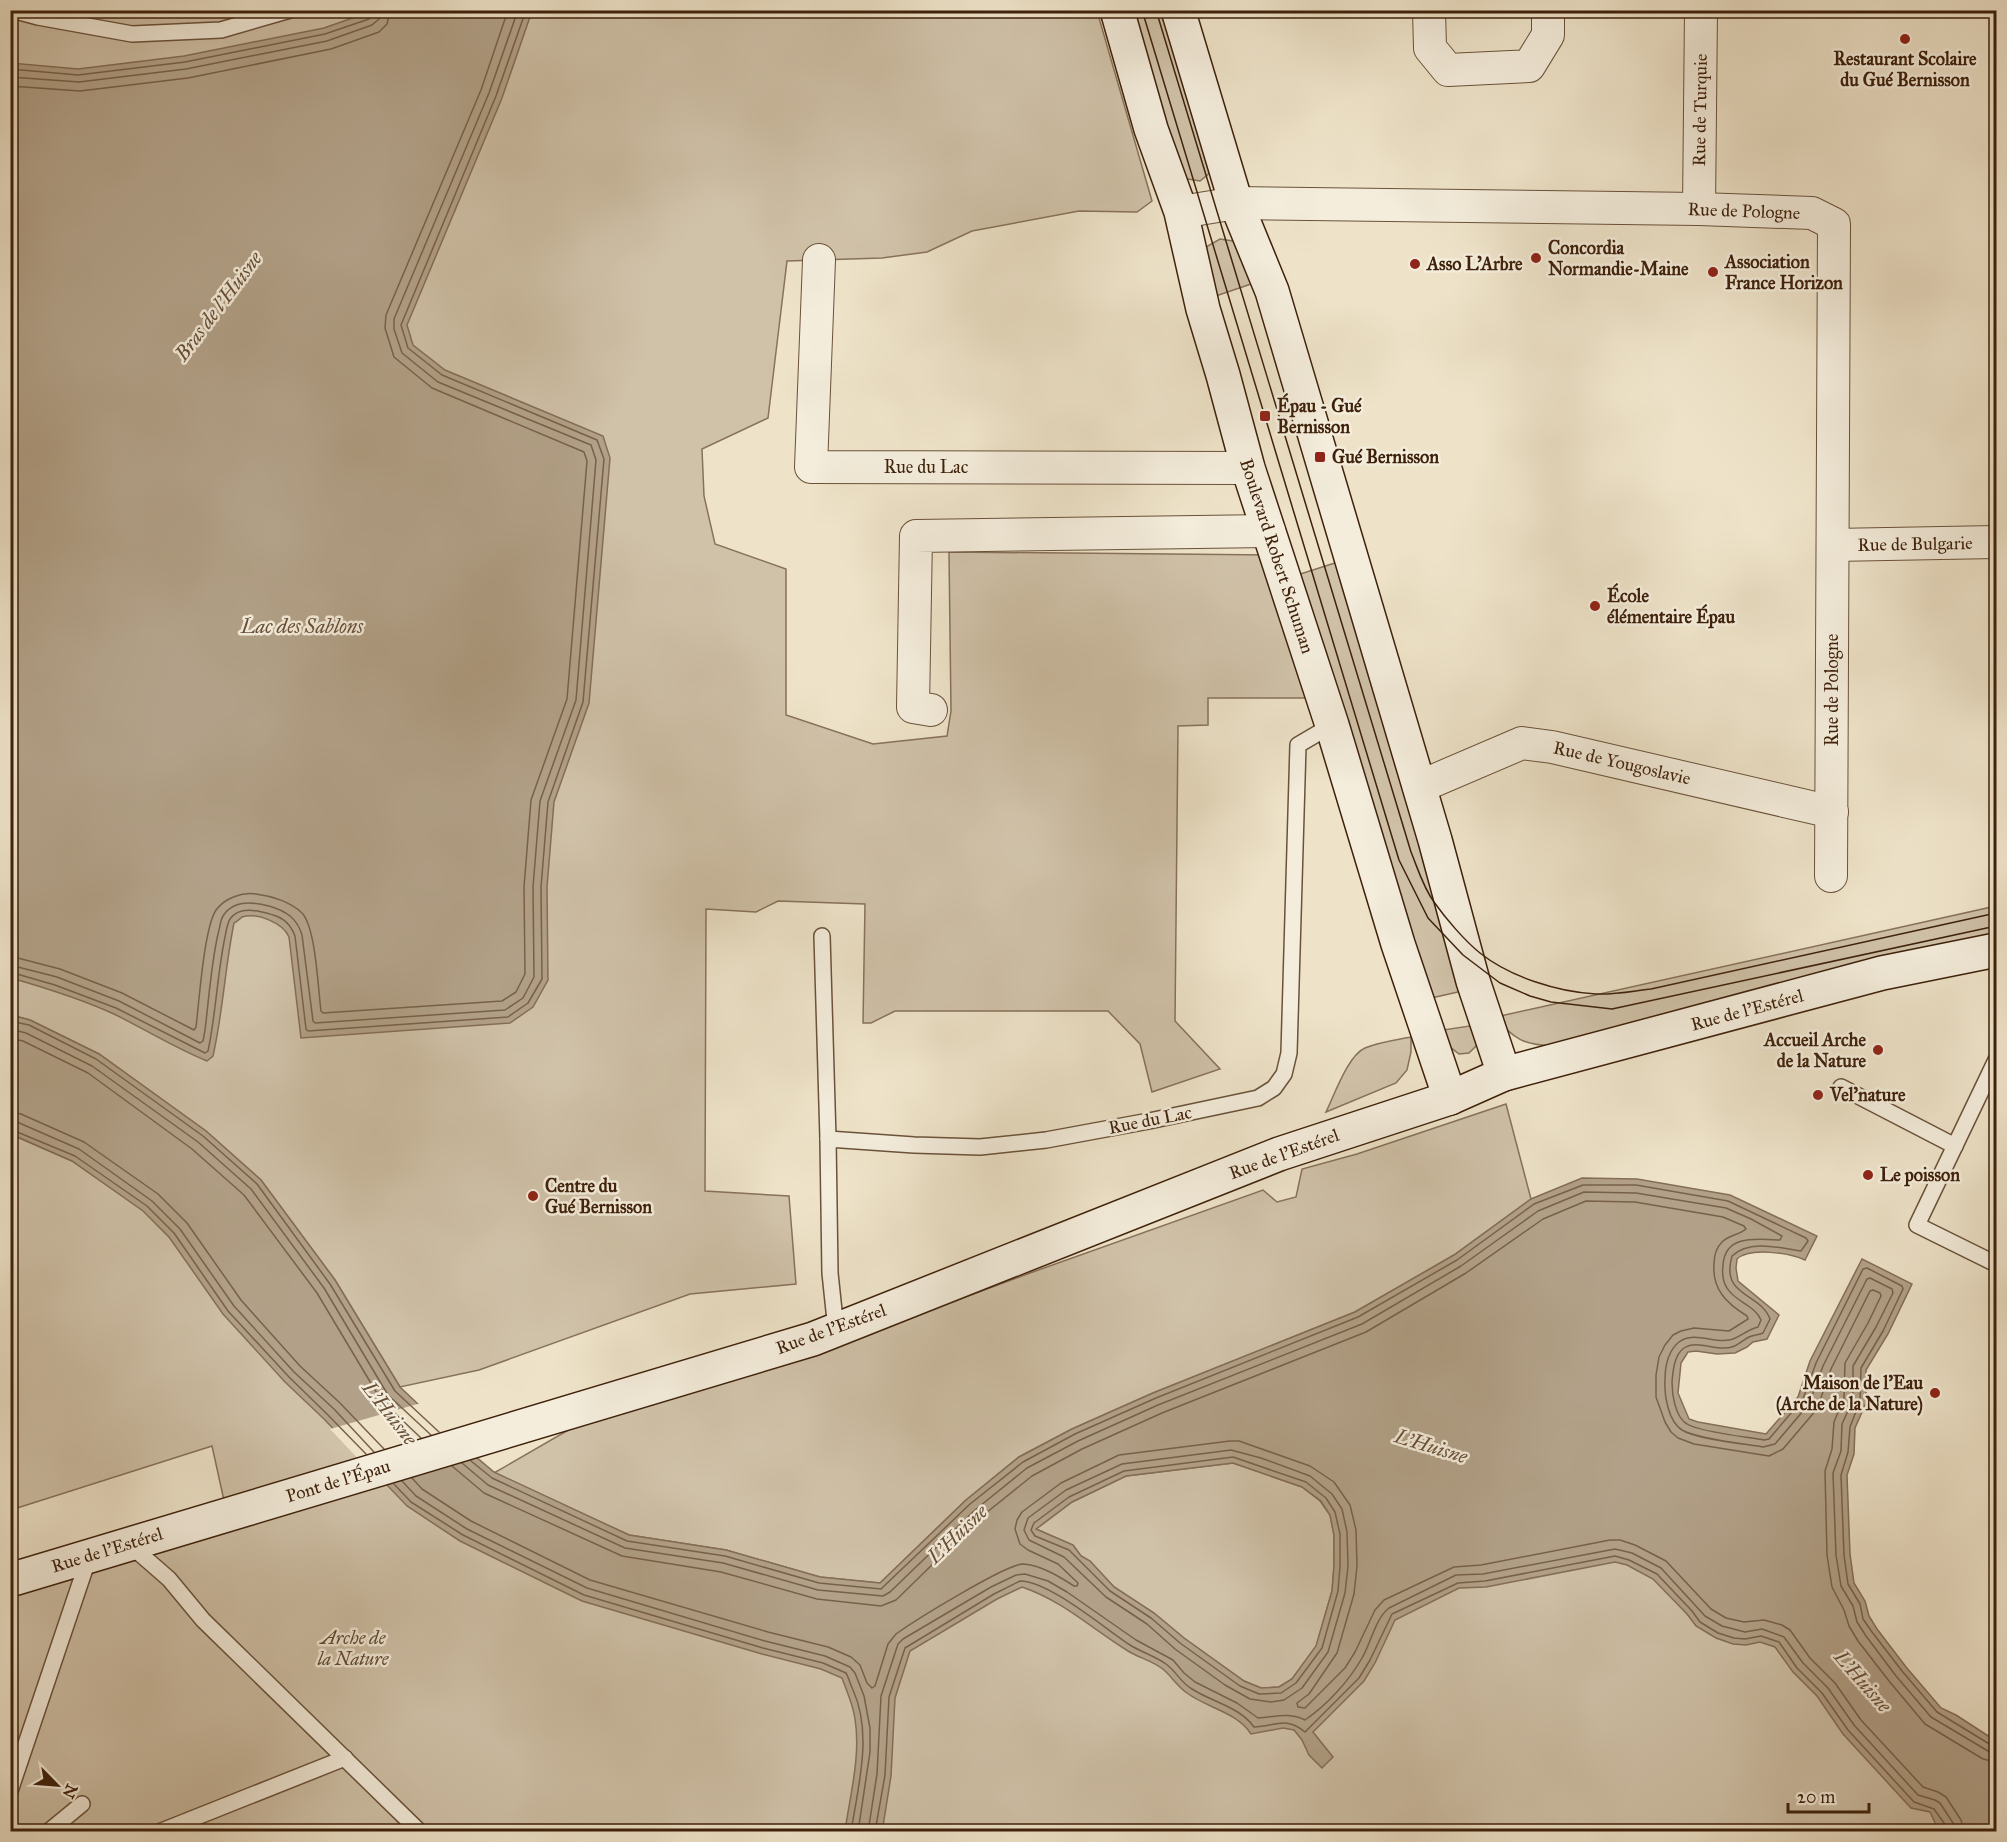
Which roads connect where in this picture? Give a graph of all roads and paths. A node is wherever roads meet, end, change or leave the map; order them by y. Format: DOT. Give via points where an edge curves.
graph roads {
  1 [pos="12,10"];
  2 [pos="290,10"];
  3 [pos="1117,10"];
  4 [pos="1178,10"];
  5 [pos="1429,10"];
  6 [pos="1548,10"];
  7 [pos="1701,10"];
  8 [pos="1236,203"];
  9 [pos="1699,209"];
  10 [pos="1181,212"];
  11 [pos="819,260"];
  12 [pos="1248,468"];
  13 [pos="1269,531"];
  14 [pos="1996,542"];
  15 [pos="1833,545"];
  16 [pos="931,710"];
  17 [pos="1332,725"];
  18 [pos="1419,787"];
  19 [pos="1832,812"];
  20 [pos="1831,876"];
  21 [pos="822,936"];
  22 [pos="1996,950"];
  23 [pos="1996,1060"];
  24 [pos="1504,1074"];
  25 [pos="1841,1087"];
  26 [pos="1450,1098"];
  27 [pos="828,1139"];
  28 [pos="1955,1146"];
  29 [pos="1996,1264"];
  30 [pos="836,1330"];
  31 [pos="586,1407"];
  32 [pos="215,1517"];
  33 [pos="130,1544"];
  34 [pos="89,1557"];
  35 [pos="10,1580"];
  36 [pos="345,1758"];
  37 [pos="10,1791"];
  38 [pos="82,1804"];
  39 [pos="48,1832"];
  40 [pos="159,1832"];
  41 [pos="420,1832"];
  1 -- 2 [label="lane" via="132,34 221,30"];
  3 -- 10 [label="street, Boulevard Robert Schuman" via="1151,129"];
  4 -- 8 [label="street"];
  5 -- 6 [label="street" via="1430,48 1448,70 1528,66 1548,34"];
  7 -- 9 [label="street, Rue de Turquie"];
  8 -- 9 [label="street, Rue de Pologne"];
  8 -- 10 [label="street, Rue de Pologne"];
  8 -- 18 [label="street" via="1272,291"];
  9 -- 15 [label="street, Rue de Pologne" via="1812,213 1834,224"];
  10 -- 12 [label="street, Boulevard Robert Schuman" via="1203,309"];
  11 -- 12 [label="street, Rue du Lac" via="811,467"];
  12 -- 13 [label="street, Boulevard Robert Schuman"];
  13 -- 16 [label="street" via="916,536 913,707"];
  13 -- 17 [label="street, Boulevard Robert Schuman"];
  14 -- 15 [label="street, Rue de Bulgarie"];
  15 -- 19 [label="street, Rue de Pologne"];
  17 -- 26 [label="street, Boulevard Robert Schuman" via="1398,944"];
  17 -- 27 [label="lane, Rue du Lac" via="1298,745 1289,1041 1284,1074 1274,1088 1258,1098 1046,1140 980,1147"];
  18 -- 19 [label="street, Rue de Yougoslavie" via="1522,743"];
  18 -- 24 [label="street" via="1473,981"];
  19 -- 20 [label="street, Rue de Pologne"];
  21 -- 27 [label="lane"];
  22 -- 24 [label="street, Rue de l'Estérel" via="1882,974"];
  23 -- 28 [label="lane"];
  24 -- 26 [label="street, Rue de l'Estérel"];
  25 -- 28 [label="lane"];
  26 -- 30 [label="street, Rue de l'Estérel" via="1271,1157"];
  27 -- 30 [label="lane" via="830,1273"];
  28 -- 29 [label="lane" via="1917,1226"];
  30 -- 31 [label="street, Rue de l'Estérel"];
  31 -- 32 [label="street, Pont de l'Épau"];
  32 -- 33 [label="street, Rue de l'Estérel"];
  33 -- 34 [label="street, Rue de l'Estérel"];
  33 -- 36 [label="lane"];
  34 -- 35 [label="street, Rue de l'Estérel"];
  34 -- 37 [label="lane"];
  36 -- 40 [label="lane"];
  36 -- 41 [label="lane"];
  38 -- 39 [label="lane"];
}
